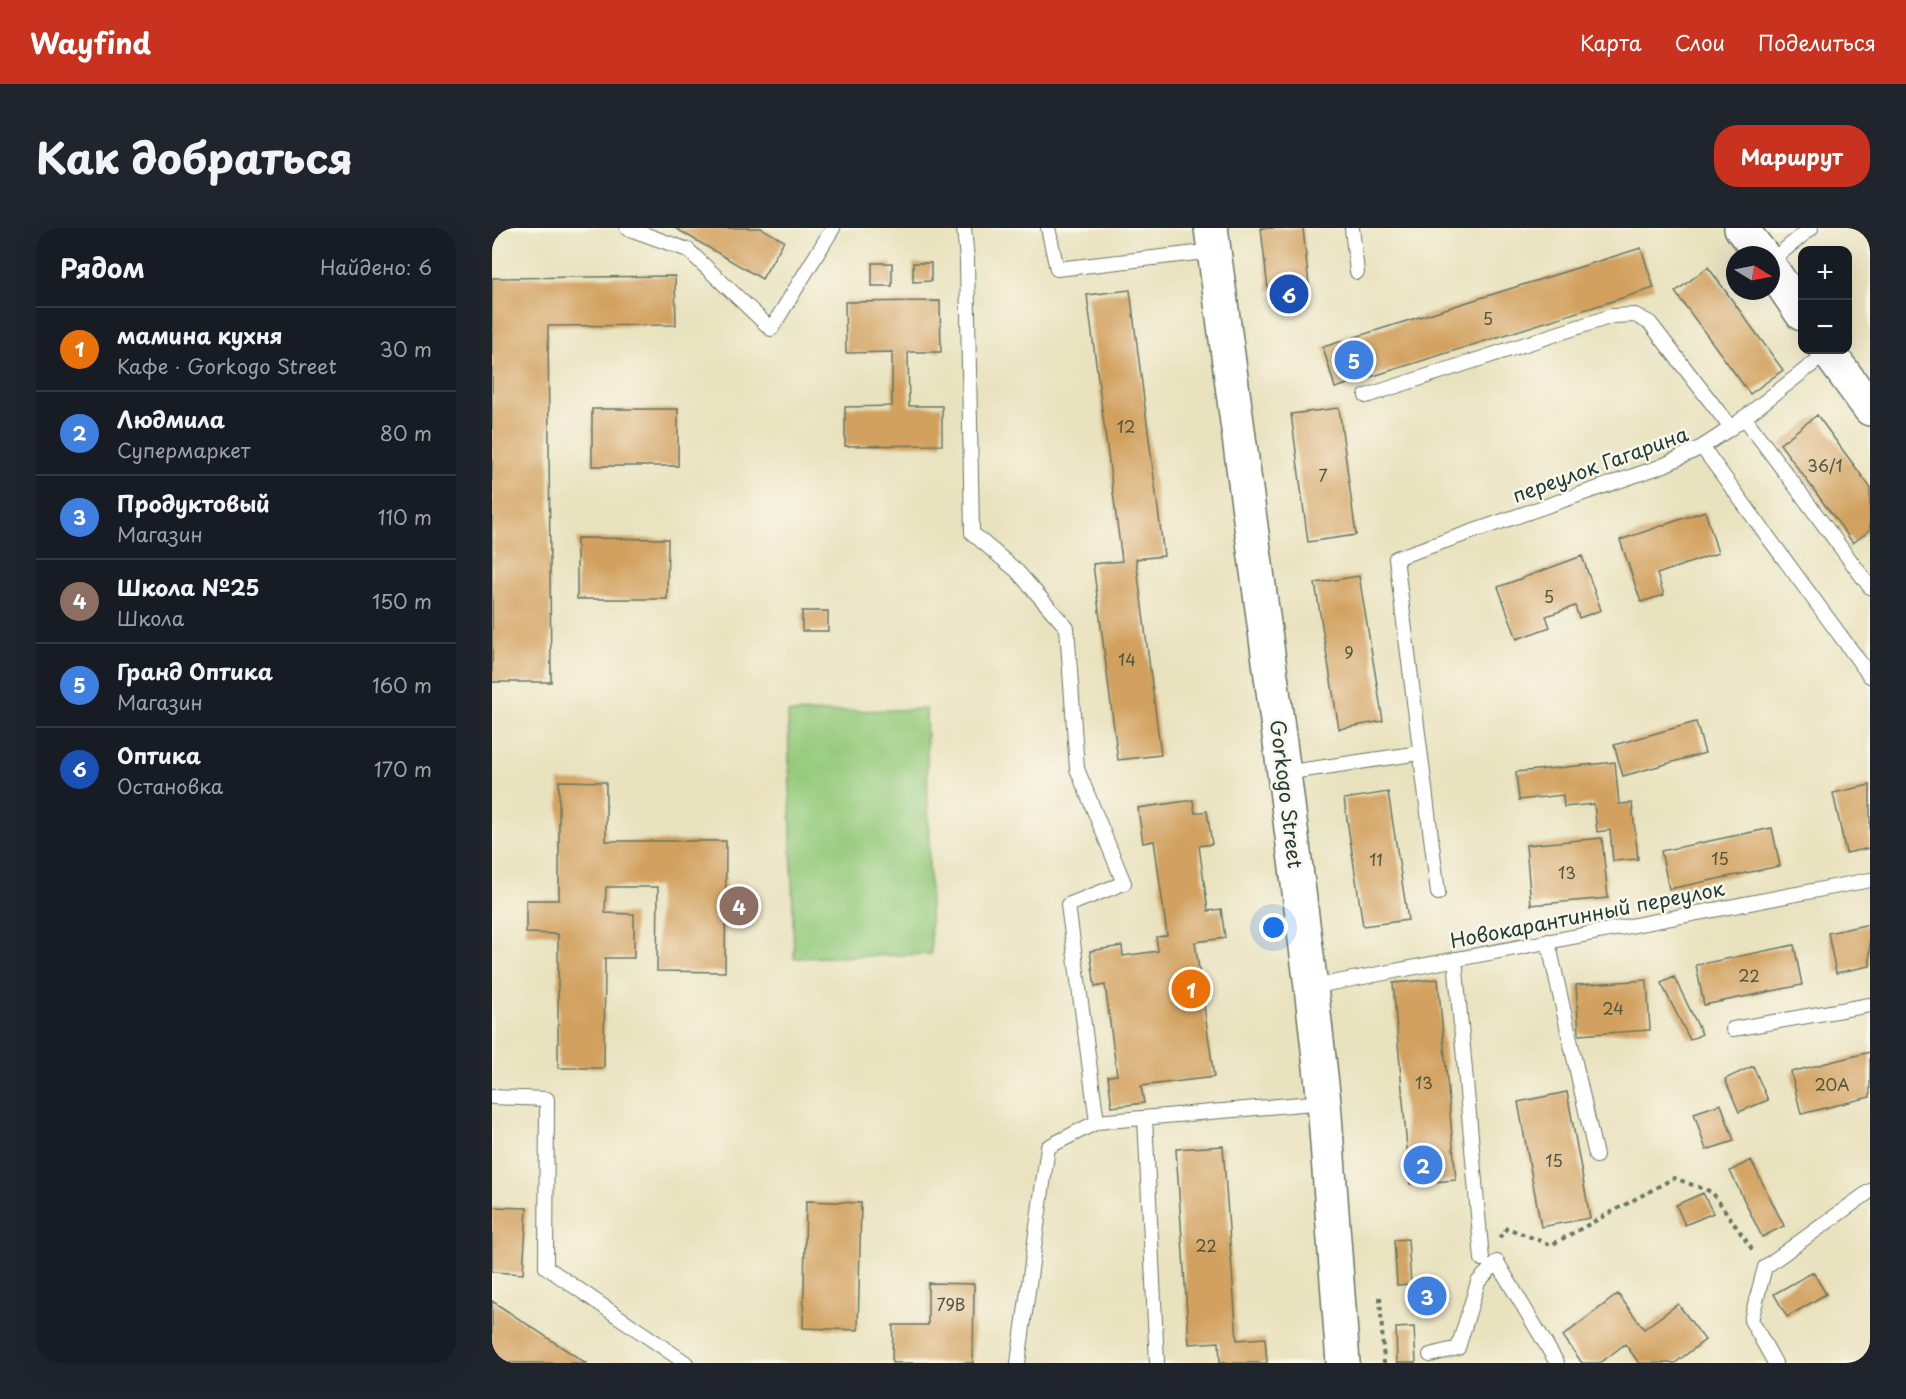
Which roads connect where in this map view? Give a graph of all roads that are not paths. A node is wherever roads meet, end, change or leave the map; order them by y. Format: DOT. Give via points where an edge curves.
graph roads {
  1 [pos="627,228"];
  2 [pos="833,228"];
  3 [pos="964,228"];
  4 [pos="1048,228"];
  5 [pos="1352,228"];
  6 [pos="1741,228"];
  7 [pos="1811,228"];
  8 [pos="1213,239"];
  9 [pos="1755,246"];
  10 [pos="1780,254"];
  11 [pos="1357,272"];
  12 [pos="1780,281"];
  13 [pos="1798,307"];
  14 [pos="1824,354"];
  15 [pos="1830,354"];
  16 [pos="1366,396"];
  17 [pos="1870,409"];
  18 [pos="1744,417"];
  19 [pos="1731,428"];
  20 [pos="1702,447"];
  21 [pos="1870,587"];
  22 [pos="1870,676"];
  23 [pos="1420,753"];
  24 [pos="1284,773"];
  25 [pos="1870,880"];
  26 [pos="1438,893"];
  27 [pos="1548,941"];
  28 [pos="1455,959"];
  29 [pos="1311,987"];
  30 [pos="1870,1005"];
  31 [pos="1733,1029"];
  32 [pos="492,1097"];
  33 [pos="1324,1102"];
  34 [pos="1145,1118"];
  35 [pos="1097,1122"];
  36 [pos="1596,1156"];
  37 [pos="1870,1191"];
  38 [pos="1482,1259"];
  39 [pos="1430,1355"];
  40 [pos="686,1363"];
  41 [pos="1018,1363"];
  42 [pos="1157,1363"];
  43 [pos="1343,1363"];
  44 [pos="1557,1363"];
  45 [pos="1775,1363"];
  1 -- 2 [label="lane" via="688,250 771,329"];
  3 -- 35 [label="lane" via="972,533 1017,571 1067,628 1077,769 1124,883 1068,905"];
  4 -- 8 [label="lane" via="1058,269"];
  5 -- 11 [label="lane"];
  6 -- 9 [label="main road"];
  7 -- 10 [label="lane"];
  8 -- 24 [label="main road, Gorkogo Street"];
  12 -- 13 [label="main road"];
  14 -- 18 [label="lane, переулок Гагарина"];
  15 -- 17 [label="main road"];
  16 -- 19 [label="lane" via="1612,316 1635,315 1650,323"];
  18 -- 19 [label="lane, переулок Гагарина"];
  18 -- 21 [label="lane"];
  19 -- 20 [label="lane, переулок Гагарина"];
  20 -- 22 [label="lane"];
  20 -- 23 [label="lane, переулок Гагарина" via="1662,466 1396,558"];
  23 -- 24 [label="lane"];
  23 -- 26 [label="lane"];
  24 -- 29 [label="main road, Gorkogo Street"];
  25 -- 27 [label="lane, Новокарантинный переулок"];
  27 -- 28 [label="lane, Новокарантинный переулок"];
  27 -- 36 [label="lane"];
  28 -- 29 [label="lane, Новокарантинный переулок"];
  28 -- 38 [label="lane"];
  29 -- 33 [label="main road, Gorkogo Street"];
  30 -- 31 [label="lane"];
  32 -- 40 [label="lane" via="547,1100 546,1268"];
  33 -- 34 [label="lane"];
  33 -- 43 [label="main road, Gorkogo Street"];
  34 -- 35 [label="lane"];
  34 -- 42 [label="lane"];
  35 -- 41 [label="lane" via="1047,1147"];
  37 -- 45 [label="lane" via="1765,1267 1751,1320"];
  39 -- 44 [label="lane" via="1458,1348 1478,1282 1497,1262"];
}
